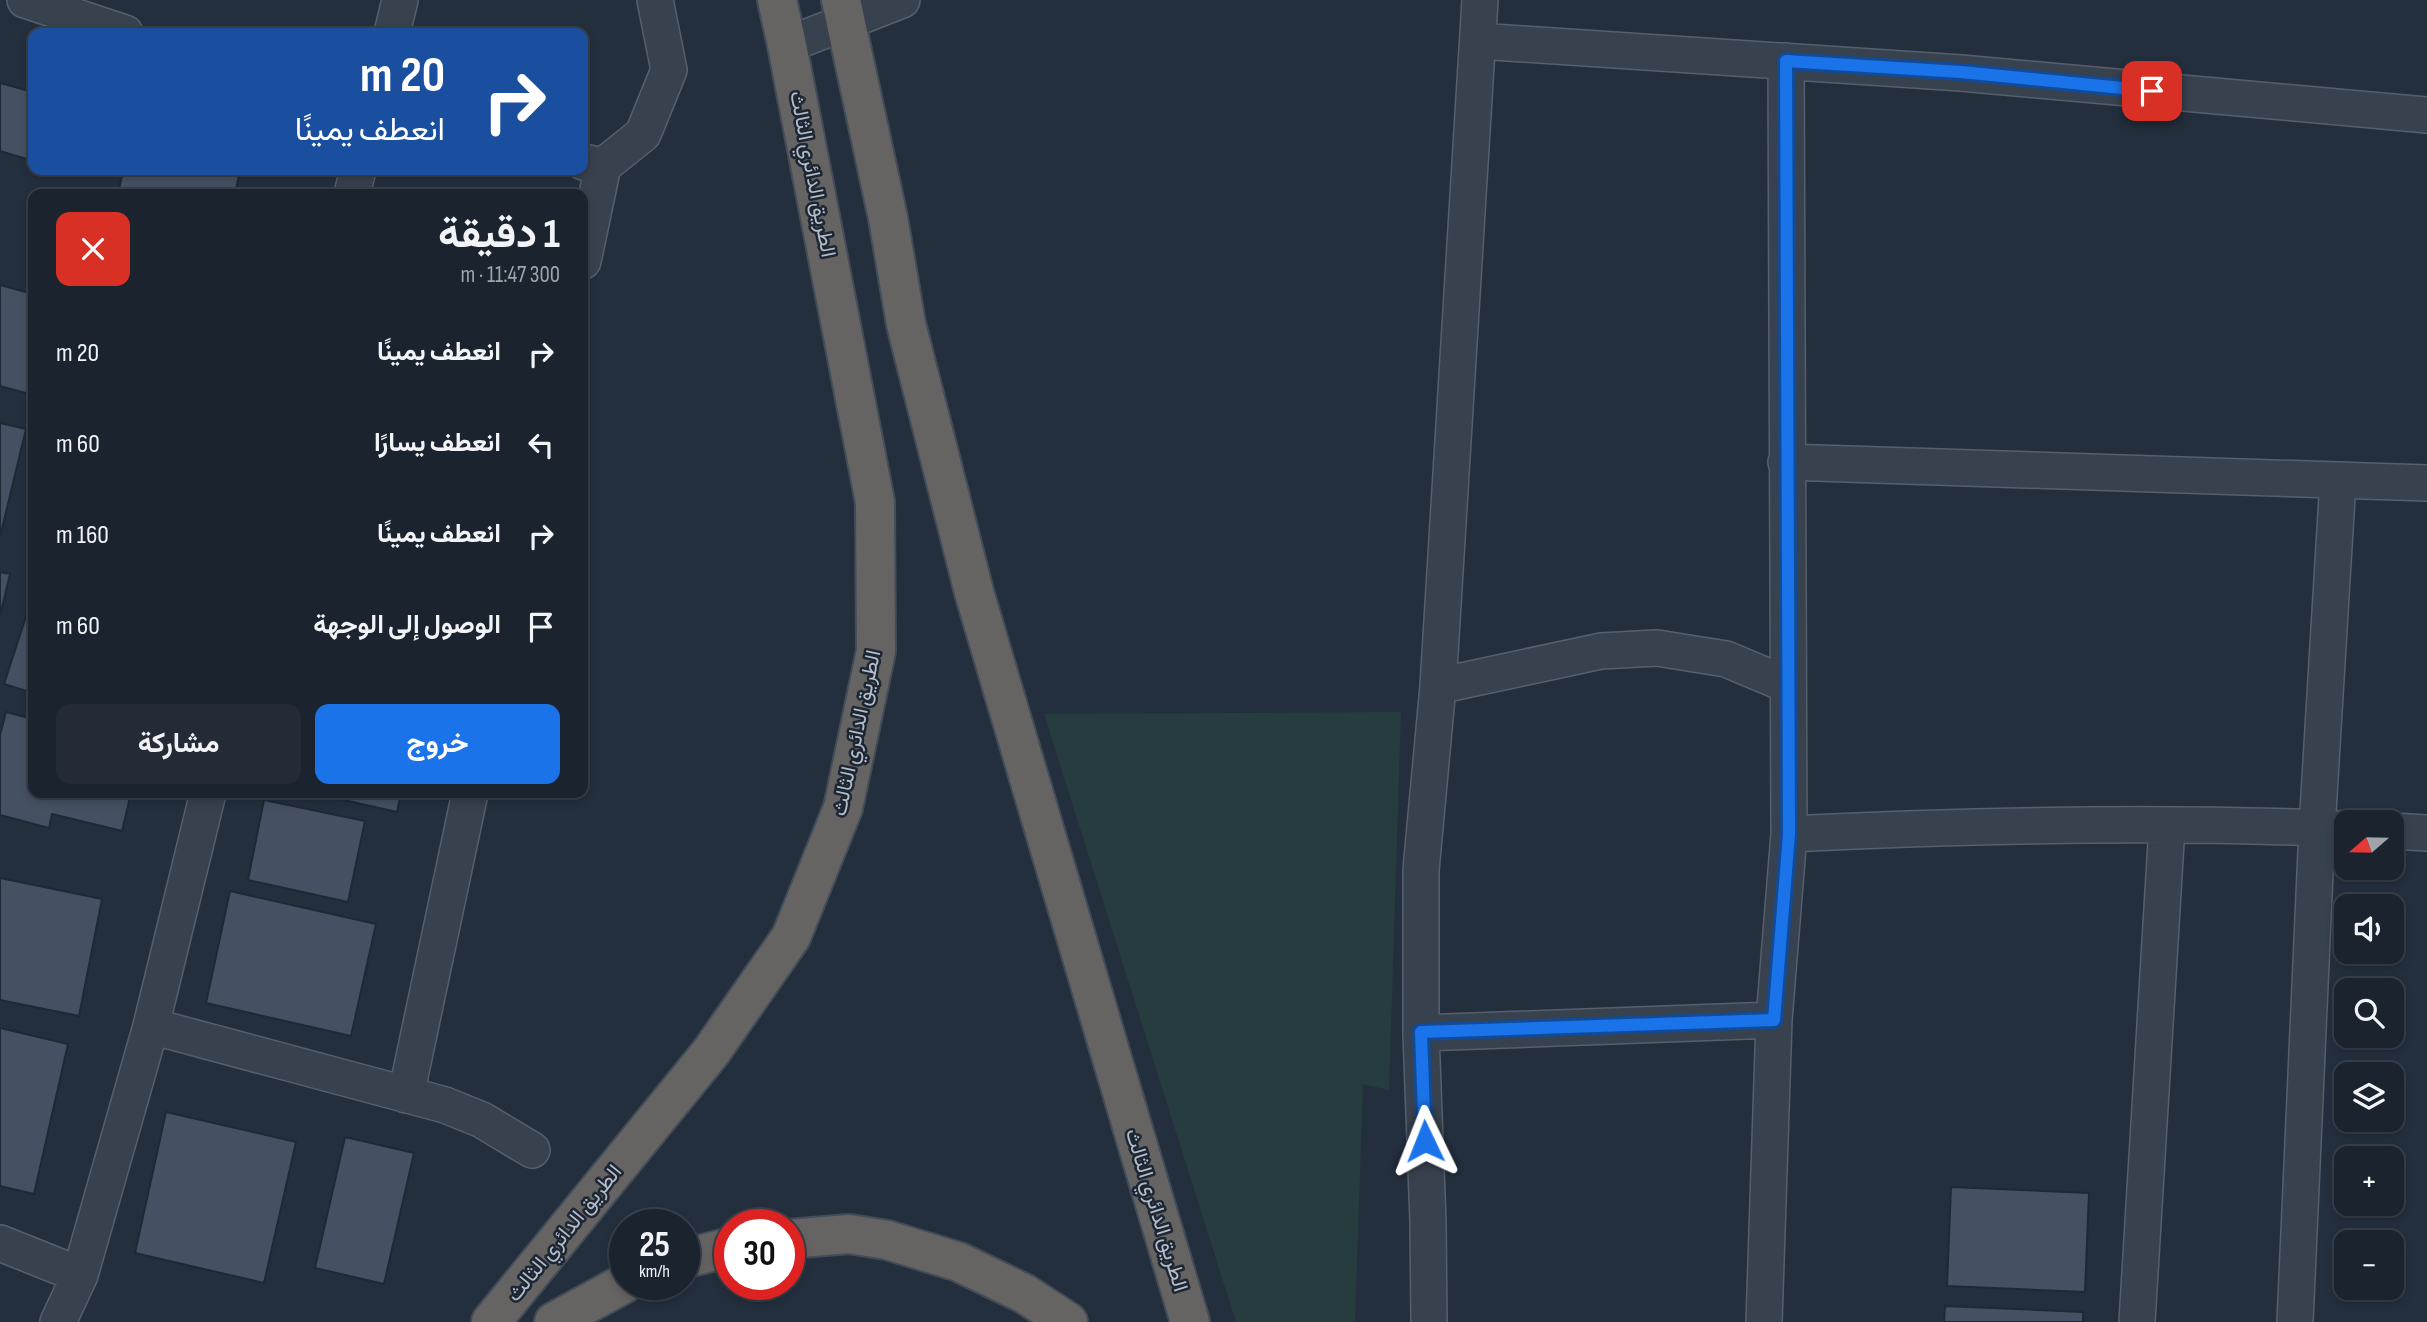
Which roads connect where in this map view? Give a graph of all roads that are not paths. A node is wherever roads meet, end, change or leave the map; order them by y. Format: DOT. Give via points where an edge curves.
graph roads {
  1 [pos="25,0"];
  2 [pos="400,0"];
  3 [pos="655,0"];
  4 [pos="777,0"];
  5 [pos="902,0"];
  6 [pos="1480,0"];
  7 [pos="843,11"];
  8 [pos="110,28"];
  9 [pos="393,28"];
  10 [pos="1478,41"];
  11 [pos="788,45"];
  12 [pos="1786,61"];
  13 [pos="2427,116"];
  14 [pos="593,164"];
  15 [pos="588,212"];
  16 [pos="1786,462"];
  17 [pos="2338,480"];
  18 [pos="2427,483"];
  19 [pos="1788,685"];
  20 [pos="1438,686"];
  21 [pos="207,798"];
  22 [pos="469,798"];
  23 [pos="2167,826"];
  24 [pos="2332,829"];
  25 [pos="2404,832"];
  26 [pos="2427,833"];
  27 [pos="1789,834"];
  28 [pos="1774,1020"];
  29 [pos="151,1026"];
  30 [pos="1421,1032"];
  31 [pos="406,1095"];
  32 [pos="531,1150"];
  33 [pos="805,1238"];
  34 [pos="0,1243"];
  35 [pos="80,1275"];
  36 [pos="609,1292"];
  37 [pos="58,1322"];
  38 [pos="491,1322"];
  39 [pos="554,1322"];
  40 [pos="1068,1322"];
  41 [pos="1190,1322"];
  42 [pos="1429,1322"];
  43 [pos="1764,1322"];
  44 [pos="2137,1322"];
  45 [pos="2295,1322"];
  1 -- 8 [label="street"];
  2 -- 9 [label="street"];
  3 -- 14 [label="street" via="669,70 643,134"];
  4 -- 11 [label="highway, الطريق الدائري الثالث"];
  5 -- 7 [label="street"];
  6 -- 10 [label="street"];
  7 -- 11 [label="street"];
  7 -- 41 [label="highway, الطريق الدائري الثالث" via="906,324 974,592"];
  10 -- 12 [label="street"];
  10 -- 20 [label="street"];
  11 -- 38 [label="highway, الطريق الدائري الثالث" via="875,502 876,652 842,808 784,948 711,1052"];
  12 -- 13 [label="street" via="1961,72"];
  12 -- 16 [label="street"];
  14 -- 15 [label="street"];
  16 -- 17 [label="street"];
  16 -- 19 [label="street"];
  17 -- 18 [label="street"];
  17 -- 24 [label="street"];
  19 -- 20 [label="street" via="1726,659 1657,648 1601,651"];
  19 -- 27 [label="street"];
  20 -- 30 [label="street" via="1422,870"];
  21 -- 29 [label="street"];
  22 -- 31 [label="street"];
  23 -- 24 [label="street"];
  23 -- 27 [label="street" via="1973,826"];
  23 -- 44 [label="street"];
  24 -- 45 [label="street"];
  25 -- 26 [label="street"];
  27 -- 28 [label="street"];
  28 -- 30 [label="street"];
  28 -- 43 [label="street"];
  29 -- 31 [label="street"];
  29 -- 35 [label="street"];
  30 -- 42 [label="street"];
  31 -- 32 [label="street" via="482,1120"];
  33 -- 40 [label="highway" via="849,1234 887,1240 959,1262 1025,1294"];
  34 -- 35 [label="street"];
  35 -- 37 [label="street"];
  36 -- 39 [label="highway"];
}
